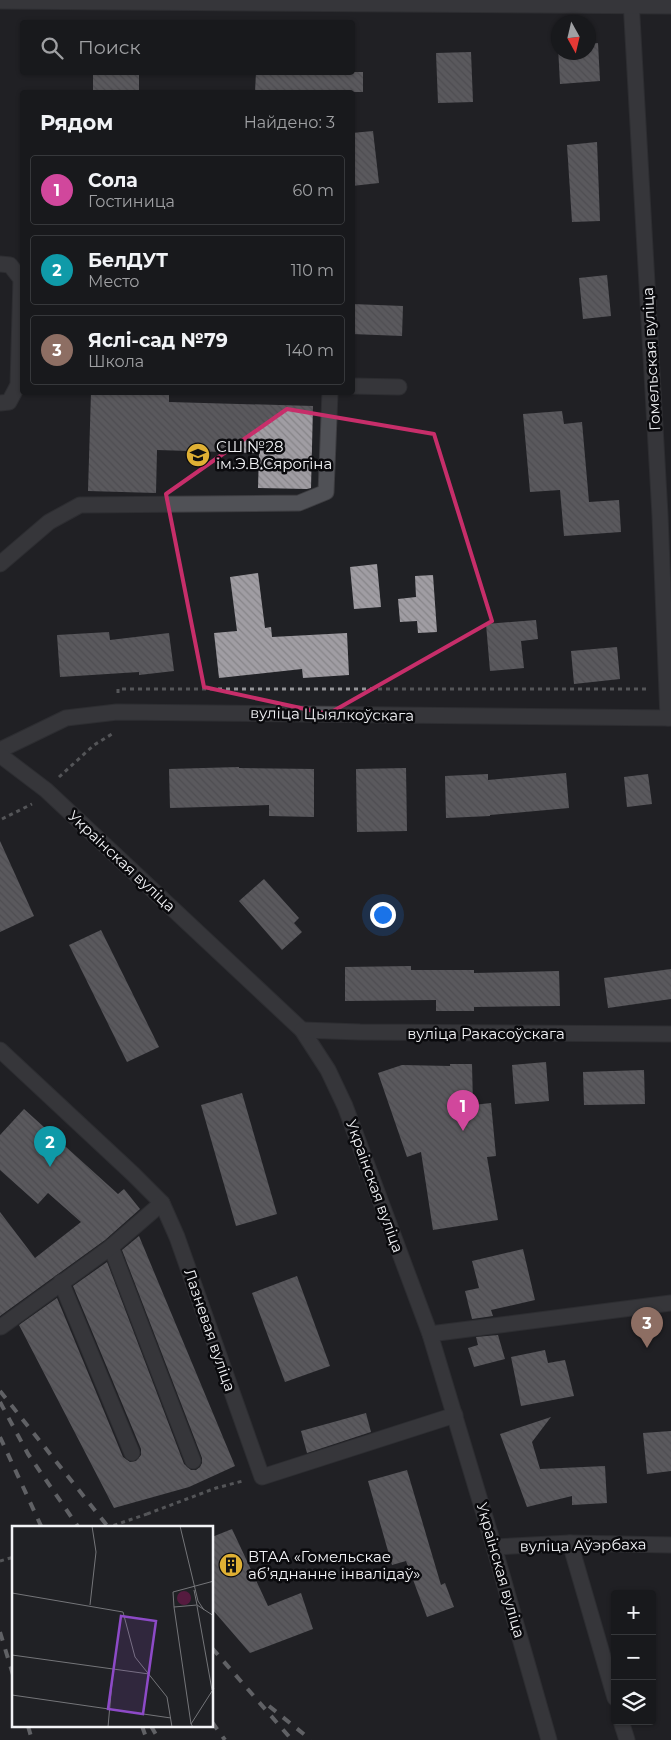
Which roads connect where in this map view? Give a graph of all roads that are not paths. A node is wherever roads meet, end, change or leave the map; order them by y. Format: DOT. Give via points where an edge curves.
graph roads {
  1 [pos="0,1"];
  2 [pos="631,3"];
  3 [pos="671,6"];
  4 [pos="0,264"];
  5 [pos="20,278"];
  6 [pos="20,314"];
  7 [pos="355,386"];
  8 [pos="399,387"];
  9 [pos="330,395"];
  10 [pos="0,403"];
  11 [pos="0,564"];
  12 [pos="670,718"];
  13 [pos="0,750"];
  14 [pos="0,755"];
  15 [pos="302,1030"];
  16 [pos="671,1034"];
  17 [pos="0,1050"];
  18 [pos="162,1203"];
  19 [pos="111,1247"];
  20 [pos="61,1282"];
  21 [pos="671,1303"];
  22 [pos="1,1327"];
  23 [pos="430,1334"];
  24 [pos="455,1415"];
  25 [pos="132,1453"];
  26 [pos="193,1461"];
  27 [pos="570,1543"];
  28 [pos="671,1544"];
  29 [pos="494,1547"];
  30 [pos="611,1684"];
  31 [pos="622,1725"];
  32 [pos="549,1740"];
  33 [pos="627,1740"];
  1 -- 2 [label="street"];
  2 -- 3 [label="street"];
  2 -- 12 [label="street, Гомельская вуліца"];
  4 -- 5 [label="street" via="10,265"];
  6 -- 10 [label="street" via="18,385 9,402"];
  7 -- 8 [label="street"];
  9 -- 11 [label="street" via="326,492 299,503 80,505 49,522"];
  12 -- 13 [label="street, вуліца Цыялкоўскага" via="117,712 66,718"];
  14 -- 15 [label="street, Украінская вуліца" via="46,790"];
  15 -- 16 [label="street, вуліца Ракасоўскага"];
  15 -- 23 [label="street, Украінская вуліца" via="346,1106"];
  17 -- 18 [label="street, Лазневая вуліца"];
  18 -- 19 [label="street"];
  18 -- 24 [label="street, Лазневая вуліца" via="262,1477"];
  19 -- 20 [label="street"];
  19 -- 26 [label="street"];
  20 -- 22 [label="street"];
  20 -- 25 [label="street"];
  21 -- 23 [label="street"];
  23 -- 24 [label="street, Украінская вуліца"];
  24 -- 29 [label="street, Украінская вуліца"];
  27 -- 28 [label="street, вуліца Аўэрбаха"];
  27 -- 29 [label="street, вуліца Аўэрбаха"];
  27 -- 30 [label="street"];
  29 -- 32 [label="street, Украінская вуліца"];
  31 -- 33 [label="street"];
}
